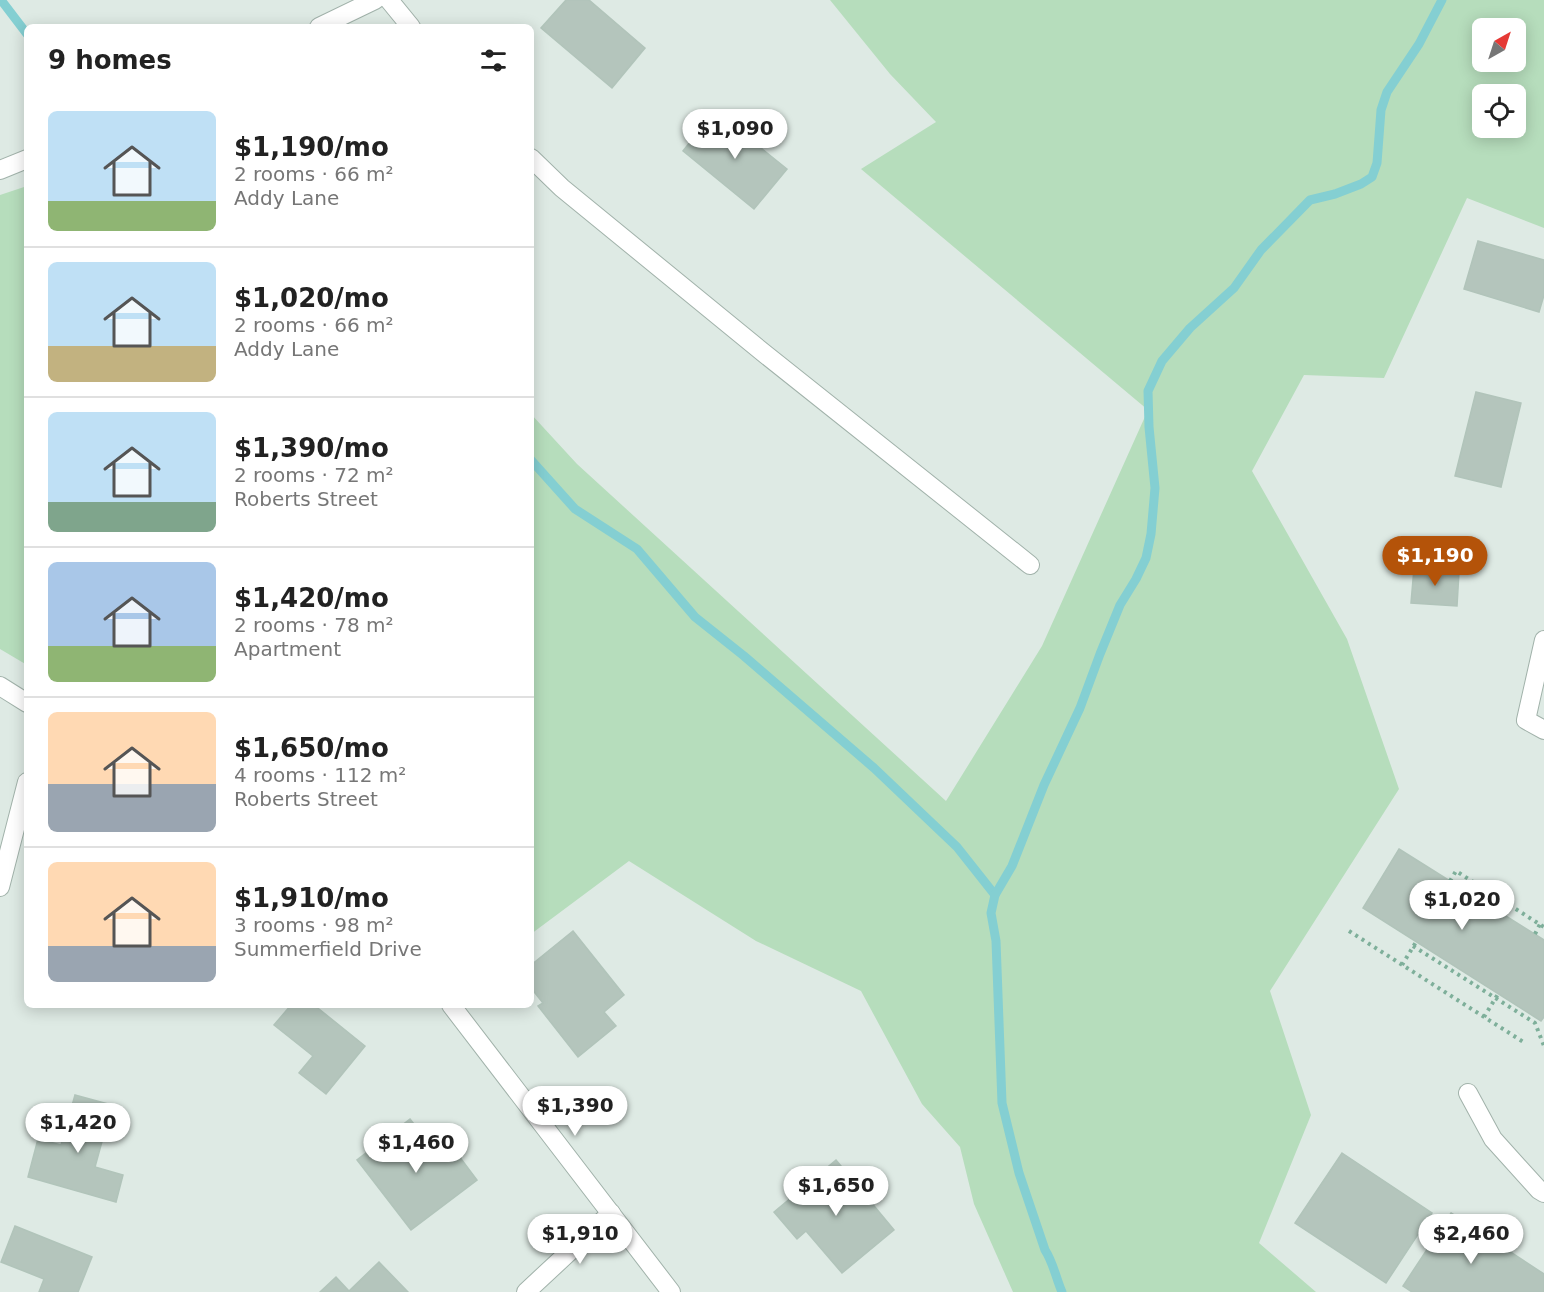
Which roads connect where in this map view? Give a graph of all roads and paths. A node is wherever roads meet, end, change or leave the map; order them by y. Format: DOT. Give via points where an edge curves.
graph roads {
  1 [pos="375,0"];
  2 [pos="389,0"];
  3 [pos="325,24"];
  4 [pos="409,24"];
  5 [pos="24,160"];
  6 [pos="534,161"];
  7 [pos="0,170"];
  8 [pos="1030,565"];
  9 [pos="1544,640"];
  10 [pos="0,686"];
  11 [pos="24,701"];
  12 [pos="1544,730"];
  13 [pos="24,794"];
  14 [pos="1450,881"];
  15 [pos="0,887"];
  16 [pos="1542,926"];
  17 [pos="1349,931"];
  18 [pos="1534,934"];
  19 [pos="1402,965"];
  20 [pos="1497,996"];
  21 [pos="453,1008"];
  22 [pos="1484,1017"];
  23 [pos="1525,1042"];
  24 [pos="1544,1046"];
  25 [pos="1468,1093"];
  26 [pos="1544,1193"];
  27 [pos="610,1213"];
  28 [pos="526,1292"];
  29 [pos="671,1292"];
  1 -- 3 [label="street"];
  2 -- 4 [label="street"];
  5 -- 7 [label="street"];
  6 -- 8 [label="street" via="765,354"];
  9 -- 12 [label="street" via="1526,720"];
  10 -- 11 [label="street"];
  13 -- 15 [label="street"];
  14 -- 16 [label="path" via="1456,871"];
  16 -- 18 [label="path"];
  17 -- 19 [label="path"];
  19 -- 20 [label="path" via="1414,944"];
  19 -- 22 [label="path"];
  20 -- 22 [label="path"];
  20 -- 24 [label="path" via="1535,1023"];
  21 -- 27 [label="street"];
  22 -- 23 [label="path"];
  25 -- 26 [label="street" via="1493,1139"];
  27 -- 28 [label="street"];
  27 -- 29 [label="street"];
}
